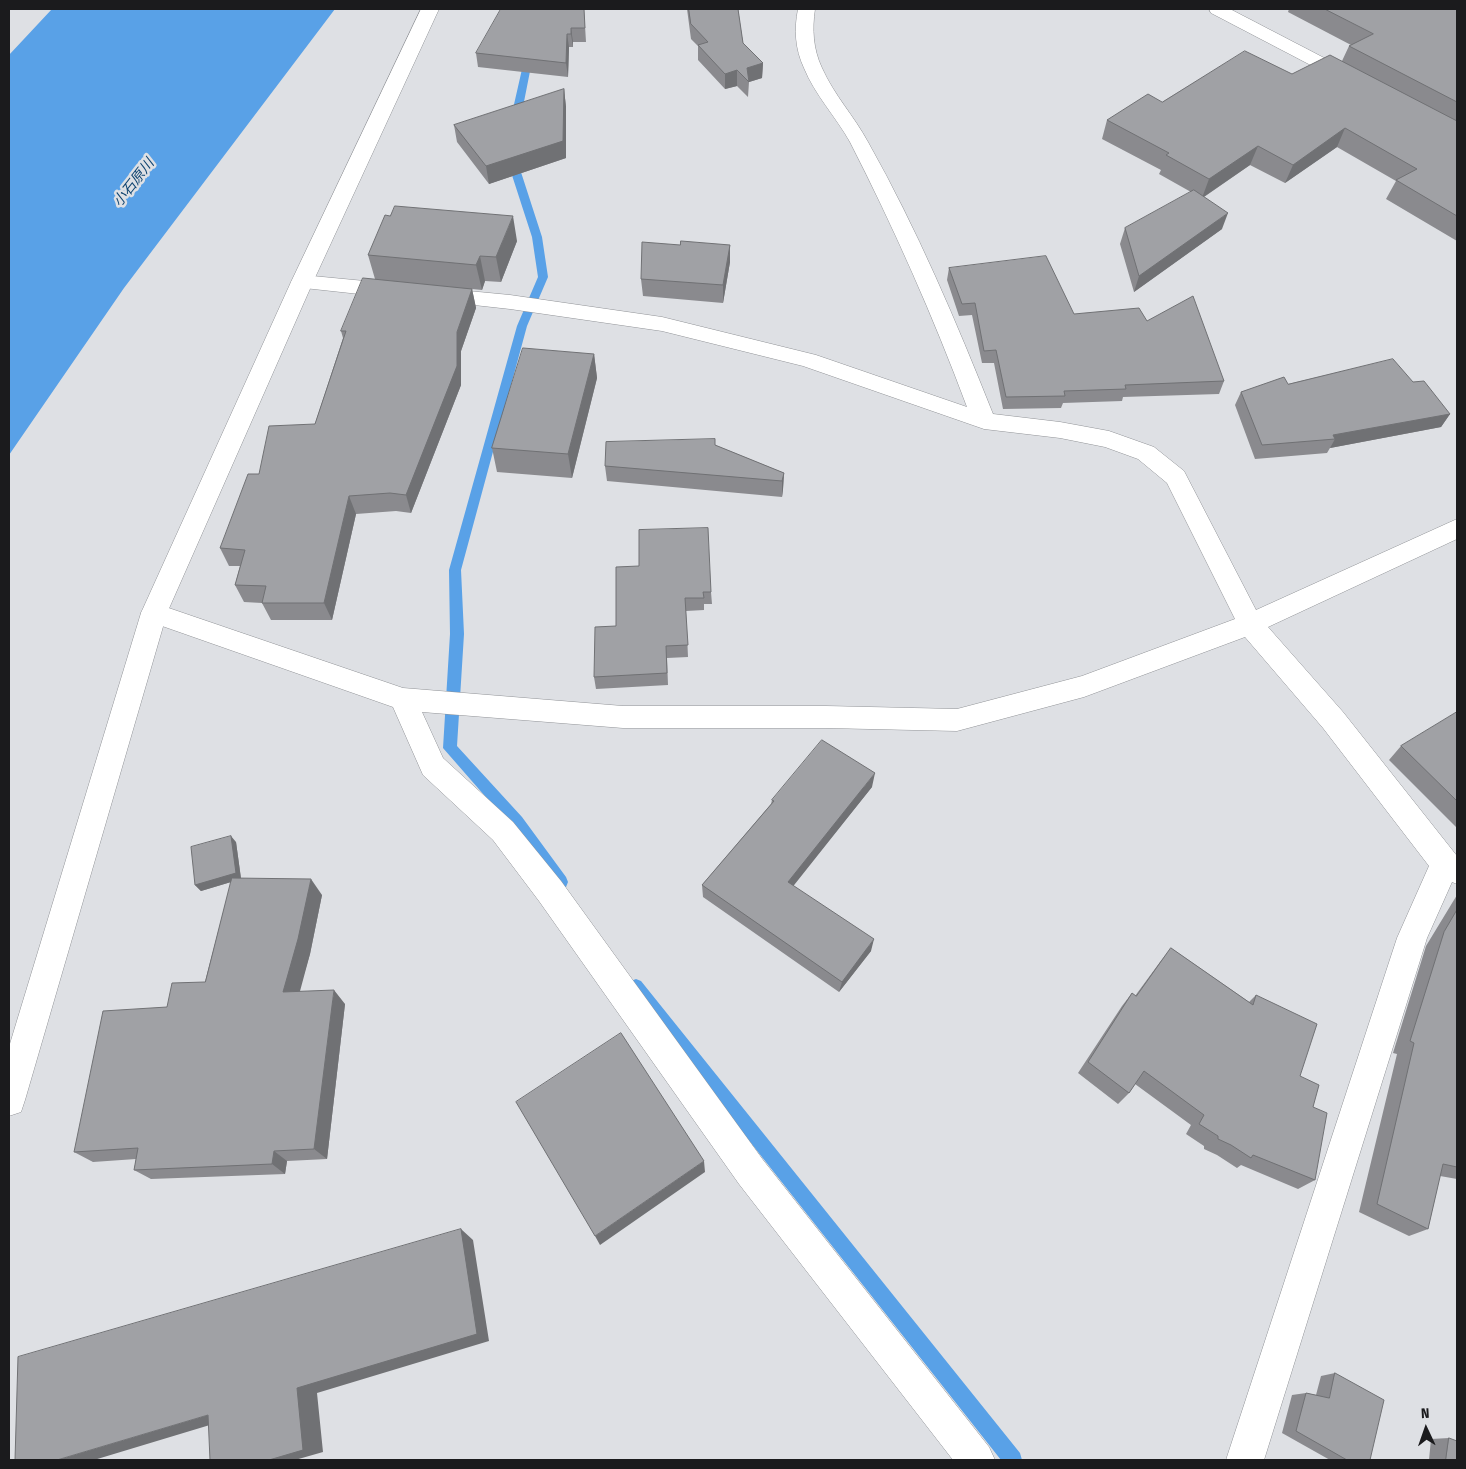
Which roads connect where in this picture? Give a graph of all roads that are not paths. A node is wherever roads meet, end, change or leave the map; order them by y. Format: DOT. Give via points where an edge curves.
graph roads {
  1 [pos="430,9"];
  2 [pos="806,9"];
  3 [pos="1217,9"];
  4 [pos="1363,85"];
  5 [pos="302,282"];
  6 [pos="984,420"];
  7 [pos="1457,528"];
  8 [pos="154,613"];
  9 [pos="1250,624"];
  10 [pos="404,699"];
  11 [pos="1451,867"];
  12 [pos="9,1100"];
  13 [pos="976,1460"];
  14 [pos="1245,1460"];
  1 -- 5 [label="street"];
  2 -- 6 [label="street" via="803,31 812,67 858,140 911,246"];
  3 -- 4 [label="street"];
  5 -- 6 [label="street" via="510,302 662,324 808,360"];
  5 -- 8 [label="street"];
  6 -- 9 [label="street" via="1109,439 1146,453 1176,477"];
  7 -- 9 [label="street"];
  8 -- 10 [label="street"];
  8 -- 12 [label="street"];
  9 -- 10 [label="street" via="1084,686 957,720 623,717"];
  9 -- 11 [label="street" via="1333,720"];
  10 -- 13 [label="street" via="433,766 503,831 751,1172"];
  11 -- 14 [label="street" via="1412,938"];
}
